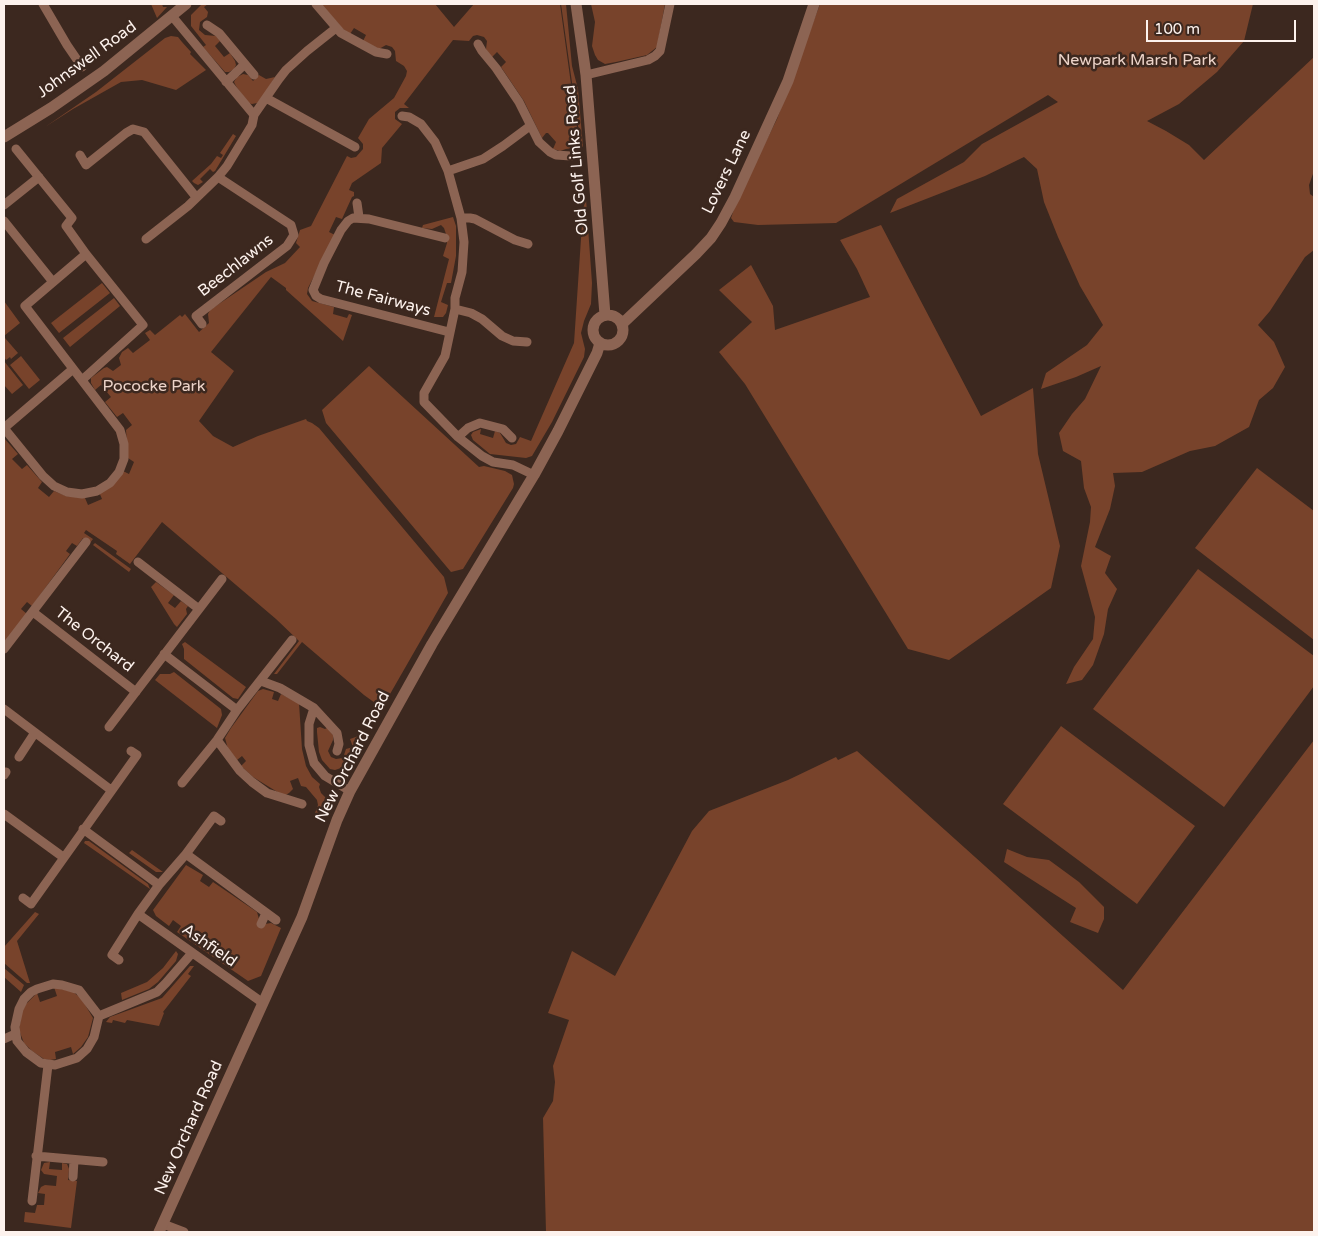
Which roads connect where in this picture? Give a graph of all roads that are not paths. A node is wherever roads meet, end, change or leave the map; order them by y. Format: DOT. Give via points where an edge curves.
graph roads {
  1 [pos="43,4"];
  2 [pos="316,4"];
  3 [pos="576,4"];
  4 [pos="670,4"];
  5 [pos="814,4"];
  6 [pos="183,5"];
  7 [pos="172,16"];
  8 [pos="207,25"];
  9 [pos="336,28"];
  10 [pos="478,44"];
  11 [pos="387,54"];
  12 [pos="245,64"];
  13 [pos="82,67"];
  14 [pos="254,75"];
  15 [pos="586,75"];
  16 [pos="226,82"];
  17 [pos="266,98"];
  18 [pos="254,115"];
  19 [pos="402,116"];
  20 [pos="530,126"];
  21 [pos="4,137"];
  22 [pos="355,147"];
  23 [pos="16,149"];
  24 [pos="80,155"];
  25 [pos="571,156"];
  26 [pos="448,171"];
  27 [pos="39,177"];
  28 [pos="218,177"];
  29 [pos="196,197"];
  30 [pos="358,203"];
  31 [pos="4,205"];
  32 [pos="359,217"];
  33 [pos="461,218"];
  34 [pos="4,221"];
  35 [pos="445,238"];
  36 [pos="146,239"];
  37 [pos="528,244"];
  38 [pos="86,254"];
  39 [pos="53,282"];
  40 [pos="455,309"];
  41 [pos="605,315"];
  42 [pos="202,324"];
  43 [pos="622,324"];
  44 [pos="449,332"];
  45 [pos="527,342"];
  46 [pos="600,343"];
  47 [pos="73,369"];
  48 [pos="82,380"];
  49 [pos="4,428"];
  50 [pos="458,437"];
  51 [pos="512,438"];
  52 [pos="534,475"];
  53 [pos="86,542"];
  54 [pos="138,562"];
  55 [pos="222,579"];
  56 [pos="199,609"];
  57 [pos="33,612"];
  58 [pos="292,640"];
  59 [pos="4,649"];
  60 [pos="164,654"];
  61 [pos="261,681"];
  62 [pos="136,692"];
  63 [pos="314,708"];
  64 [pos="4,709"];
  65 [pos="237,710"];
  66 [pos="109,727"];
  67 [pos="34,734"];
  68 [pos="217,740"];
  69 [pos="337,750"];
  70 [pos="131,752"];
  71 [pos="19,757"];
  72 [pos="182,782"];
  73 [pos="111,790"];
  74 [pos="350,791"];
  75 [pos="302,804"];
  76 [pos="4,814"];
  77 [pos="222,821"];
  78 [pos="84,828"];
  79 [pos="186,854"];
  80 [pos="63,857"];
  81 [pos="159,885"];
  82 [pos="23,898"];
  83 [pos="266,913"];
  84 [pos="138,914"];
  85 [pos="276,920"];
  86 [pos="260,924"];
  87 [pos="192,953"];
  88 [pos="119,960"];
  89 [pos="263,1003"];
  90 [pos="99,1016"];
  91 [pos="15,1034"];
  92 [pos="4,1039"];
  93 [pos="48,1065"];
  94 [pos="36,1156"];
  95 [pos="74,1160"];
  96 [pos="103,1162"];
  97 [pos="73,1177"];
  98 [pos="32,1201"];
  99 [pos="161,1228"];
  100 [pos="184,1232"];
  1 -- 13 [label="street"];
  2 -- 9 [label="street"];
  3 -- 15 [label="street, Old Golf Links Road"];
  4 -- 15 [label="street" via="660,51 655,56"];
  5 -- 43 [label="street, Lovers Lane" via="788,81 721,223 696,254"];
  6 -- 7 [label="street, Johnswell Road"];
  7 -- 16 [label="street"];
  7 -- 21 [label="street, Johnswell Road" via="104,71"];
  8 -- 12 [label="street" via="219,33"];
  9 -- 11 [label="street" via="376,52"];
  9 -- 17 [label="street" via="286,70"];
  10 -- 20 [label="street" via="519,102"];
  12 -- 14 [label="street"];
  12 -- 16 [label="street"];
  15 -- 41 [label="street, Old Golf Links Road"];
  16 -- 18 [label="street"];
  17 -- 18 [label="street"];
  17 -- 22 [label="street"];
  18 -- 28 [label="street" via="252,125"];
  19 -- 26 [label="street, The Fairways" via="421,124 431,135"];
  20 -- 25 [label="street" via="539,142 550,152"];
  20 -- 26 [label="street" via="482,159"];
  23 -- 27 [label="street"];
  24 -- 29 [label="street" via="86,165 126,133 133,130 144,132"];
  26 -- 33 [label="street, The Fairways"];
  27 -- 31 [label="street"];
  27 -- 38 [label="street" via="72,218 66,226"];
  28 -- 29 [label="street"];
  28 -- 42 [label="street, Beechlawns" via="291,225 294,235 287,246 196,316"];
  29 -- 36 [label="street"];
  30 -- 32 [label="street"];
  32 -- 35 [label="street"];
  32 -- 44 [label="street, The Fairways" via="348,221 341,230 313,293"];
  33 -- 37 [label="street" via="475,219"];
  33 -- 40 [label="street, The Fairways" via="464,258"];
  34 -- 39 [label="street"];
  38 -- 39 [label="street"];
  38 -- 48 [label="street" via="143,325"];
  39 -- 47 [label="street" via="24,306"];
  40 -- 44 [label="street, The Fairways"];
  40 -- 45 [label="street, The Fairways" via="477,316 502,336"];
  41 -- 43 [label="street" via="613,316"];
  41 -- 46 [label="street" via="592,327"];
  43 -- 46 [label="street" via="622,334 617,341 609,345"];
  44 -- 50 [label="street, The Fairways" via="445,356 423,398 427,407"];
  46 -- 52 [label="street, New Orchard Road"];
  47 -- 48 [label="street"];
  47 -- 49 [label="street"];
  48 -- 49 [label="street" via="120,430 124,444 124,459 110,483 97,491 82,494 54,486"];
  50 -- 51 [label="street" via="480,423 503,430"];
  50 -- 52 [label="street, The Fairways" via="488,460 506,463"];
  52 -- 74 [label="street, New Orchard Road" via="452,610"];
  53 -- 57 [label="street, The Orchard"];
  54 -- 56 [label="street"];
  55 -- 56 [label="street, The Orchard"];
  56 -- 60 [label="street, The Orchard"];
  57 -- 59 [label="street, The Orchard"];
  57 -- 62 [label="street, The Orchard"];
  58 -- 61 [label="street"];
  60 -- 62 [label="street, The Orchard"];
  60 -- 65 [label="street"];
  61 -- 63 [label="street"];
  61 -- 65 [label="street"];
  62 -- 66 [label="street, The Orchard"];
  63 -- 69 [label="street" via="337,733"];
  63 -- 74 [label="street" via="309,724 309,745 314,763 325,776"];
  64 -- 67 [label="street"];
  65 -- 68 [label="street"];
  67 -- 71 [label="street"];
  67 -- 73 [label="street"];
  68 -- 72 [label="street"];
  68 -- 75 [label="street" via="240,771 259,788 281,799"];
  70 -- 73 [label="street" via="137,755"];
  73 -- 78 [label="street"];
  74 -- 89 [label="street, New Orchard Road" via="302,917"];
  76 -- 80 [label="street"];
  77 -- 79 [label="street" via="214,816"];
  78 -- 80 [label="street"];
  78 -- 81 [label="street"];
  79 -- 81 [label="street"];
  79 -- 83 [label="street"];
  80 -- 82 [label="street" via="31,904"];
  81 -- 84 [label="street"];
  83 -- 85 [label="street"];
  83 -- 86 [label="street"];
  84 -- 87 [label="street, Ashfield"];
  84 -- 88 [label="street" via="112,955"];
  87 -- 89 [label="street, Ashfield"];
  87 -- 90 [label="street" via="157,992"];
  89 -- 99 [label="street, New Orchard Road"];
  90 -- 91 [label="street" via="78,990 52,984 31,992 24,999 16,1018"];
  90 -- 93 [label="street" via="87,1049 65,1064"];
  91 -- 92 [label="street"];
  91 -- 93 [label="street" via="32,1058"];
  93 -- 94 [label="street"];
  94 -- 95 [label="street"];
  94 -- 98 [label="street"];
  95 -- 96 [label="street"];
  95 -- 97 [label="street"];
  99 -- 100 [label="street"];
}
